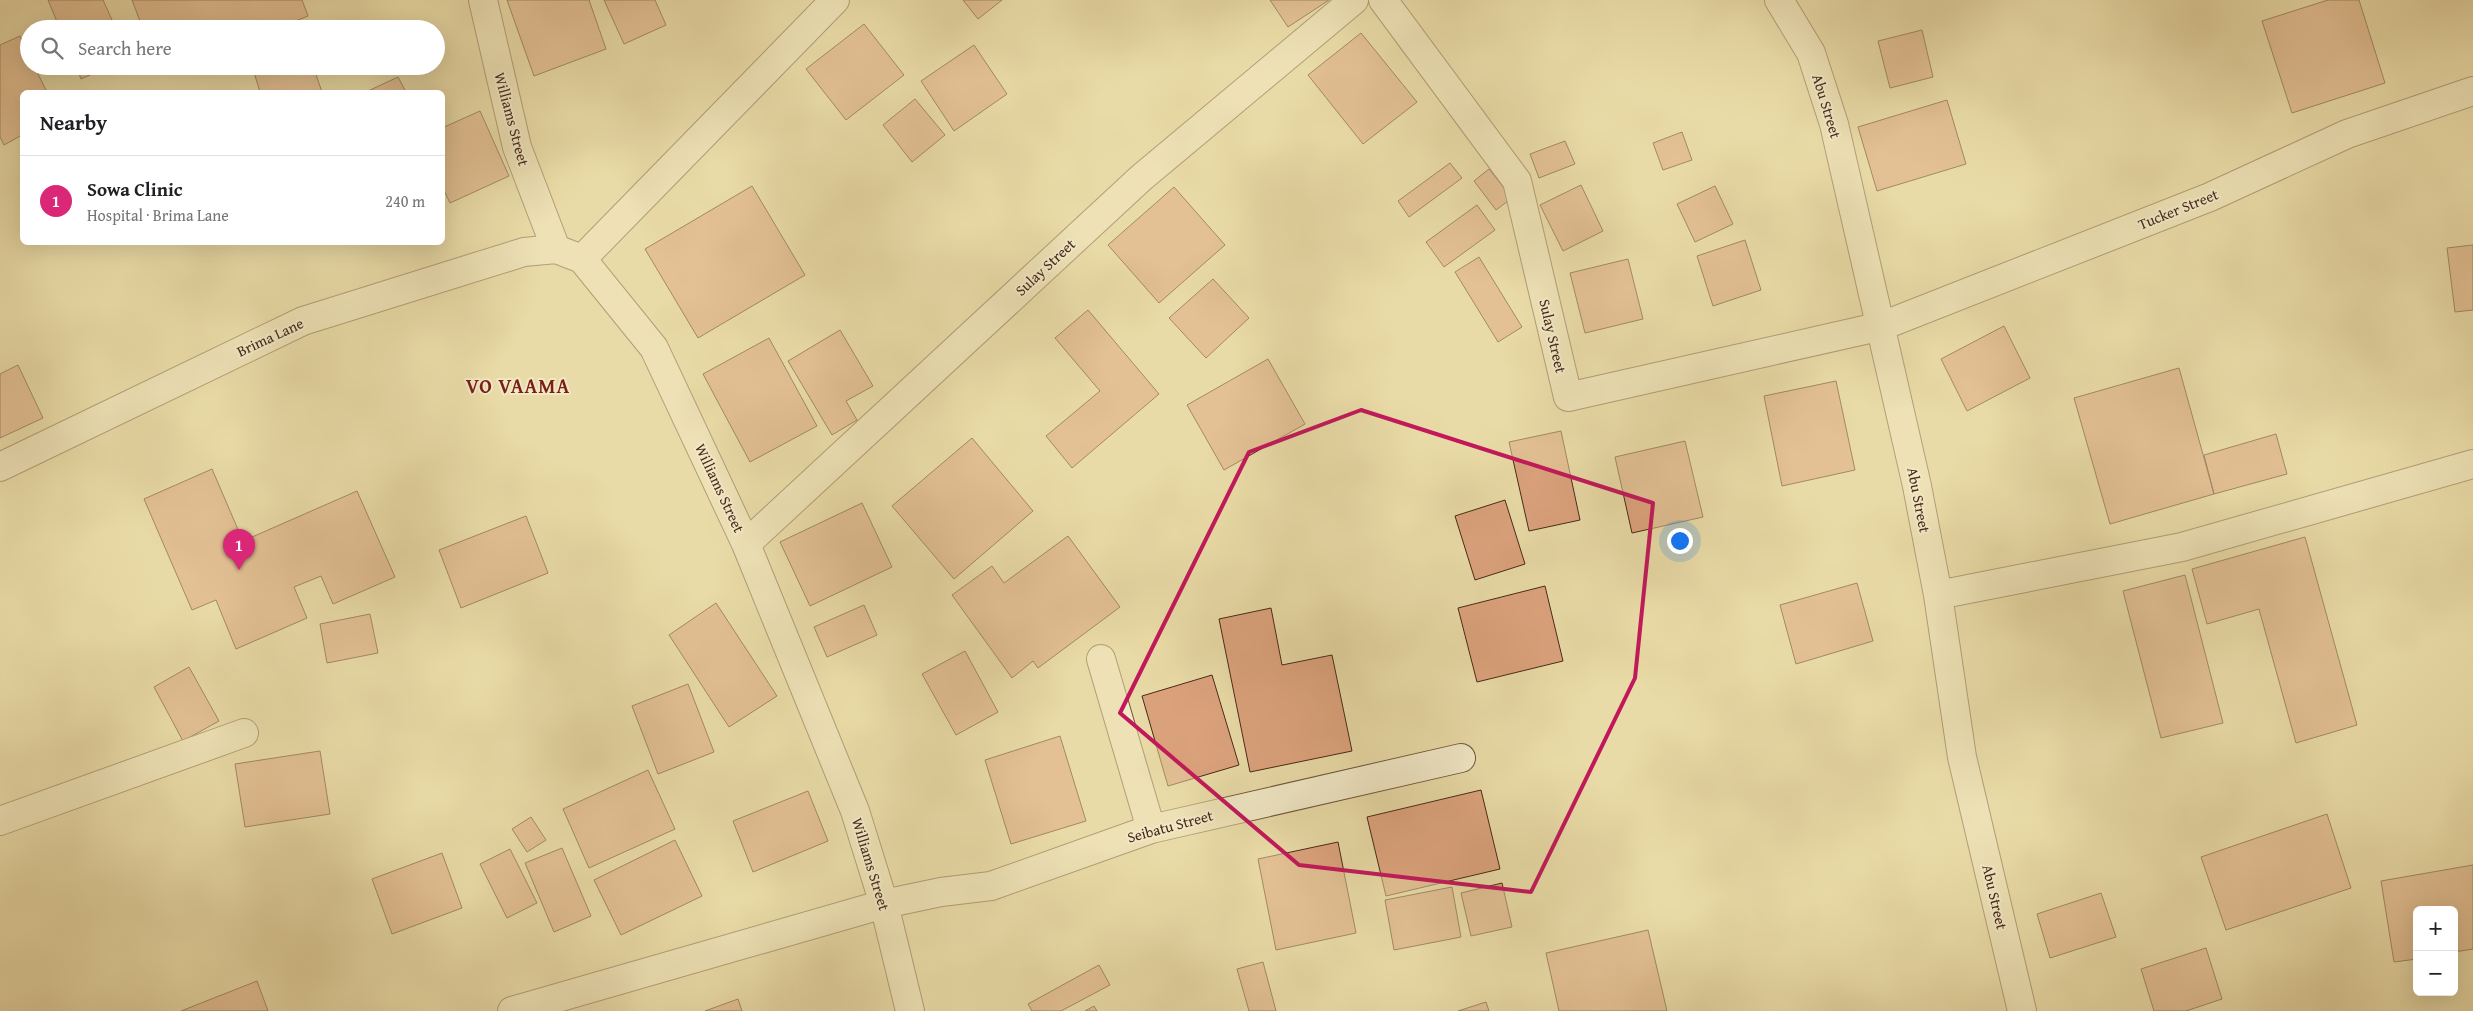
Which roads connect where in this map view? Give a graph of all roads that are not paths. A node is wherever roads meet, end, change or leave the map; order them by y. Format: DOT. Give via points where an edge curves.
graph roads {
  1 [pos="483,0"];
  2 [pos="834,0"];
  3 [pos="1354,0"];
  4 [pos="1383,0"];
  5 [pos="1780,0"];
  6 [pos="2473,91"];
  7 [pos="556,249"];
  8 [pos="582,259"];
  9 [pos="1882,326"];
  10 [pos="2473,464"];
  11 [pos="0,466"];
  12 [pos="746,544"];
  13 [pos="1938,595"];
  14 [pos="1101,659"];
  15 [pos="244,733"];
  16 [pos="1460,758"];
  17 [pos="0,820"];
  18 [pos="1151,829"];
  19 [pos="884,904"];
  20 [pos="512,1011"];
  21 [pos="910,1011"];
  22 [pos="2022,1011"];
  1 -- 7 [label="street, Williams Street" via="517,147"];
  2 -- 8 [label="street"];
  3 -- 12 [label="street, Sulay Street" via="1141,178"];
  4 -- 9 [label="street, Sulay Street" via="1517,181 1568,397"];
  5 -- 9 [label="street, Abu Street" via="1811,53 1834,124"];
  6 -- 9 [label="street, Tucker Street" via="2347,134 2210,197"];
  7 -- 8 [label="street, Williams Street"];
  7 -- 11 [label="street, Brima Lane" via="524,252 303,321"];
  8 -- 12 [label="street, Williams Street" via="654,348"];
  9 -- 13 [label="street, Abu Street"];
  10 -- 13 [label="street" via="2182,547"];
  12 -- 19 [label="street, Williams Street" via="855,811"];
  13 -- 22 [label="street, Abu Street" via="1962,756"];
  14 -- 18 [label="street"];
  15 -- 17 [label="street"];
  16 -- 18 [label="street, Seibatu Street"];
  18 -- 19 [label="street, Seibatu Street" via="991,886"];
  19 -- 20 [label="street, Seibatu Street"];
  19 -- 21 [label="street, Williams Street"];
}
